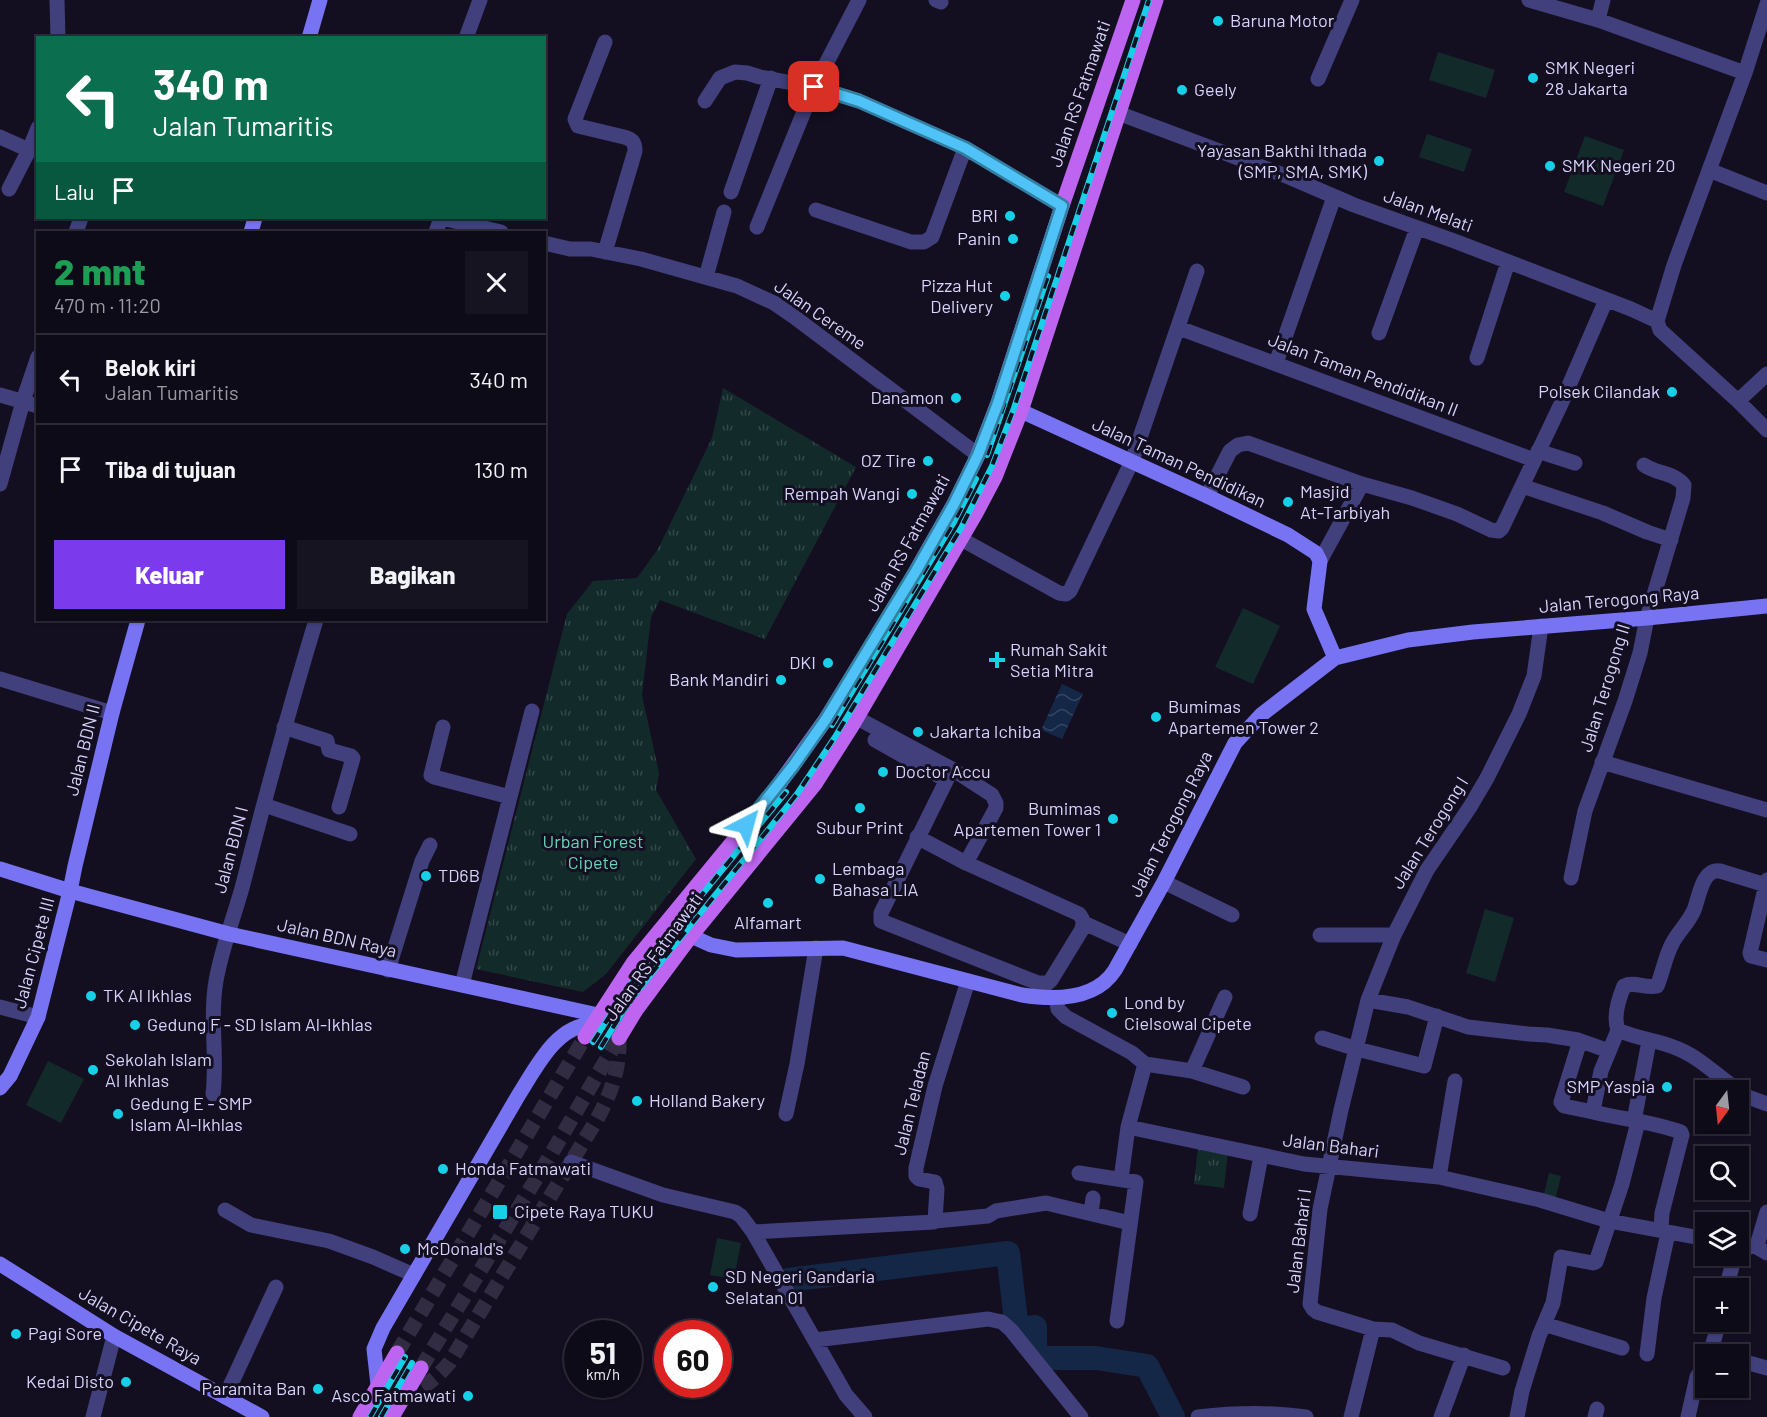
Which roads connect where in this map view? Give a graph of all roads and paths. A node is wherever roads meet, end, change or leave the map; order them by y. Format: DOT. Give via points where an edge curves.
graph roads {
  1 [pos="57,0"];
  2 [pos="320,0"];
  3 [pos="480,0"];
  4 [pos="859,0"];
  5 [pos="1133,0"];
  6 [pos="1156,0"];
  7 [pos="1352,0"];
  8 [pos="1529,0"];
  9 [pos="1603,0"];
  10 [pos="1767,4"];
  11 [pos="1598,20"];
  12 [pos="58,36"];
  13 [pos="310,36"];
  14 [pos="467,36"];
  15 [pos="605,42"];
  16 [pos="1745,74"];
  17 [pos="771,78"];
  18 [pos="1318,79"];
  19 [pos="814,87"];
  20 [pos="705,101"];
  21 [pos="1118,112"];
  22 [pos="36,134"];
  23 [pos="0,137"];
  24 [pos="965,148"];
  25 [pos="30,150"];
  26 [pos="1708,170"];
  27 [pos="9,189"];
  28 [pos="731,192"];
  29 [pos="1767,193"];
  30 [pos="1334,197"];
  31 [pos="1062,206"];
  32 [pos="816,210"];
  33 [pos="724,212"];
  34 [pos="445,219"];
  35 [pos="757,227"];
  36 [pos="1417,228"];
  37 [pos="497,231"];
  38 [pos="546,243"];
  39 [pos="605,252"];
  40 [pos="1508,262"];
  41 [pos="1197,271"];
  42 [pos="706,277"];
  43 [pos="1606,300"];
  44 [pos="1028,308"];
  45 [pos="1052,316"];
  46 [pos="1657,321"];
  47 [pos="1179,328"];
  48 [pos="1378,333"];
  49 [pos="1477,358"];
  50 [pos="1276,363"];
  51 [pos="36,368"];
  52 [pos="1767,374"];
  53 [pos="0,394"];
  54 [pos="1738,401"];
  55 [pos="30,403"];
  56 [pos="1021,411"];
  57 [pos="1767,430"];
  58 [pos="978,455"];
  59 [pos="1536,456"];
  60 [pos="1132,461"];
  61 [pos="1575,464"];
  62 [pos="1644,465"];
  63 [pos="0,484"];
  64 [pos="1362,484"];
  65 [pos="1522,486"];
  66 [pos="1207,496"];
  67 [pos="961,539"];
  68 [pos="1671,540"];
  69 [pos="1320,561"];
  70 [pos="1767,606"];
  71 [pos="1647,618"];
  72 [pos="138,621"];
  73 [pos="316,621"];
  74 [pos="1541,626"];
  75 [pos="1335,658"];
  76 [pos="0,679"];
  77 [pos="532,711"];
  78 [pos="112,713"];
  79 [pos="854,722"];
  80 [pos="284,727"];
  81 [pos="442,727"];
  82 [pos="1602,762"];
  83 [pos="949,775"];
  84 [pos="510,797"];
  85 [pos="263,807"];
  86 [pos="339,807"];
  87 [pos="1767,810"];
  88 [pos="350,834"];
  89 [pos="917,837"];
  90 [pos="429,845"];
  91 [pos="966,863"];
  92 [pos="0,869"];
  93 [pos="1571,878"];
  94 [pos="1164,882"];
  95 [pos="1766,882"];
  96 [pos="70,891"];
  97 [pos="1232,915"];
  98 [pos="1083,927"];
  99 [pos="229,934"];
  100 [pos="1320,935"];
  101 [pos="1394,935"];
  102 [pos="691,936"];
  103 [pos="816,948"];
  104 [pos="1128,948"];
  105 [pos="1767,960"];
  106 [pos="388,970"];
  107 [pos="968,981"];
  108 [pos="462,985"];
  109 [pos="1225,997"];
  110 [pos="1056,998"];
  111 [pos="1368,1000"];
  112 [pos="0,1007"];
  113 [pos="1437,1016"];
  114 [pos="38,1017"];
  115 [pos="592,1025"];
  116 [pos="1618,1030"];
  117 [pos="618,1038"];
  118 [pos="1322,1038"];
  119 [pos="1578,1040"];
  120 [pos="1649,1041"];
  121 [pos="1357,1049"];
  122 [pos="1609,1051"];
  123 [pos="1145,1064"];
  124 [pos="1192,1071"];
  125 [pos="1723,1080"];
  126 [pos="1455,1081"];
  127 [pos="1243,1087"];
  128 [pos="0,1088"];
  129 [pos="213,1094"];
  130 [pos="1749,1097"];
  131 [pos="1767,1104"];
  132 [pos="1593,1113"];
  133 [pos="786,1114"];
  134 [pos="1636,1121"];
  135 [pos="1128,1128"];
  136 [pos="1261,1156"];
  137 [pos="571,1162"];
  138 [pos="1329,1166"];
  139 [pos="1079,1173"];
  140 [pos="1439,1178"];
  141 [pos="1121,1179"];
  142 [pos="225,1210"];
  143 [pos="1767,1212"];
  144 [pos="1250,1214"];
  145 [pos="935,1221"];
  146 [pos="1609,1221"];
  147 [pos="1130,1223"];
  148 [pos="753,1232"];
  149 [pos="1664,1232"];
  150 [pos="1695,1237"];
  151 [pos="1761,1249"];
  152 [pos="0,1264"];
  153 [pos="414,1275"];
  154 [pos="276,1287"];
  155 [pos="1117,1321"];
  156 [pos="1544,1324"];
  157 [pos="1373,1329"];
  158 [pos="114,1336"];
  159 [pos="815,1340"];
  160 [pos="1622,1348"];
  161 [pos="397,1353"];
  162 [pos="1647,1354"];
  163 [pos="1464,1355"];
  164 [pos="1749,1363"];
  165 [pos="421,1368"];
  166 [pos="1503,1368"];
  167 [pos="1767,1368"];
  168 [pos="378,1385"];
  169 [pos="1695,1386"];
  170 [pos="225,1397"];
  171 [pos="1279,1416"];
  172 [pos="93,1417"];
  173 [pos="262,1417"];
  174 [pos="360,1417"];
  175 [pos="392,1417"];
  176 [pos="865,1417"];
  177 [pos="1081,1417"];
  178 [pos="1198,1417"];
  179 [pos="1306,1417"];
  180 [pos="1352,1417"];
  181 [pos="1442,1417"];
  182 [pos="1517,1417"];
  183 [pos="1688,1417"];
  1 -- 12 [label="street"];
  2 -- 13 [label="street"];
  3 -- 14 [label="street"];
  4 -- 19 [label="street"];
  5 -- 31 [label="main road, Jalan RS Fatmawati"];
  6 -- 21 [label="main road, Jalan RS Fatmawati"];
  7 -- 18 [label="street"];
  8 -- 11 [label="street"];
  9 -- 11 [label="street"];
  10 -- 16 [label="street"];
  11 -- 16 [label="street"];
  15 -- 39 [label="street" via="575,119 578,126 631,139 635,144"];
  16 -- 26 [label="street"];
  17 -- 19 [label="street"];
  17 -- 20 [label="street" via="730,73 720,78"];
  17 -- 28 [label="street"];
  19 -- 24 [label="street" via="859,101"];
  19 -- 35 [label="street"];
  21 -- 30 [label="street, Jalan Melati"];
  21 -- 45 [label="main road, Jalan RS Fatmawati"];
  22 -- 25 [label="street"];
  23 -- 25 [label="street"];
  24 -- 31 [label="street"];
  24 -- 32 [label="street" via="932,237 924,242 911,242"];
  25 -- 27 [label="street"];
  26 -- 29 [label="street"];
  26 -- 46 [label="street"];
  30 -- 36 [label="street, Jalan Melati"];
  30 -- 50 [label="street"];
  31 -- 44 [label="main road, Jalan RS Fatmawati"];
  33 -- 42 [label="street"];
  34 -- 37 [label="street"];
  36 -- 40 [label="street, Jalan Melati"];
  36 -- 48 [label="street"];
  38 -- 39 [label="street, Jalan Cereme"];
  39 -- 42 [label="street, Jalan Cereme"];
  40 -- 43 [label="street, Jalan Melati"];
  40 -- 49 [label="street"];
  41 -- 47 [label="street"];
  42 -- 58 [label="street, Jalan Cereme" via="774,303"];
  43 -- 46 [label="street, Jalan Melati"];
  43 -- 59 [label="street"];
  44 -- 45 [label="main road"];
  44 -- 58 [label="main road, Jalan RS Fatmawati"];
  45 -- 56 [label="main road, Jalan RS Fatmawati"];
  46 -- 54 [label="street" via="1660,330"];
  47 -- 50 [label="street, Jalan Taman Pendidikan II"];
  47 -- 60 [label="street"];
  50 -- 59 [label="street, Jalan Taman Pendidikan II"];
  51 -- 55 [label="street"];
  52 -- 54 [label="street"];
  53 -- 55 [label="street"];
  54 -- 57 [label="street"];
  55 -- 63 [label="street"];
  56 -- 60 [label="street, Jalan Taman Pendidikan"];
  56 -- 67 [label="main road, Jalan RS Fatmawati" via="995,477"];
  58 -- 115 [label="main road, Jalan RS Fatmawati" via="926,555 826,719 772,794 633,963"];
  59 -- 61 [label="street, Jalan Taman Pendidikan II"];
  59 -- 65 [label="street"];
  60 -- 66 [label="street, Jalan Taman Pendidikan"];
  60 -- 67 [label="street" via="1068,593 1059,593"];
  62 -- 68 [label="street, Jalan Terogong II" via="1677,478 1684,485"];
  64 -- 65 [label="street" via="1499,531"];
  64 -- 66 [label="street" via="1243,443 1230,451"];
  64 -- 69 [label="street"];
  65 -- 68 [label="street"];
  66 -- 69 [label="street, Jalan Taman Pendidikan" via="1288,535 1316,553"];
  67 -- 79 [label="main road, Jalan RS Fatmawati"];
  68 -- 71 [label="street, Jalan Terogong II"];
  69 -- 75 [label="street" via="1314,609"];
  70 -- 71 [label="street, Jalan Terogong Raya"];
  71 -- 74 [label="street, Jalan Terogong Raya"];
  71 -- 82 [label="street, Jalan Terogong II" via="1625,701"];
  72 -- 78 [label="street, Jalan BDN II"];
  73 -- 80 [label="street, Jalan BDN I"];
  74 -- 75 [label="street, Jalan Terogong Raya" via="1408,640"];
  74 -- 101 [label="street, Jalan Terogong I" via="1534,676 1519,714 1487,778 1427,870"];
  75 -- 94 [label="street, Jalan Terogong Raya" via="1261,715 1238,739"];
  76 -- 78 [label="street"];
  77 -- 84 [label="street"];
  78 -- 96 [label="street, Jalan BDN II"];
  79 -- 83 [label="street"];
  79 -- 102 [label="main road, Jalan RS Fatmawati" via="815,784"];
  80 -- 85 [label="street, Jalan BDN I"];
  80 -- 86 [label="street" via="327,741 328,750 351,756"];
  81 -- 84 [label="street" via="431,775"];
  82 -- 87 [label="street"];
  82 -- 93 [label="street, Jalan Terogong II" via="1582,824"];
  83 -- 89 [label="street"];
  83 -- 91 [label="street" via="992,795 996,803"];
  84 -- 108 [label="street"];
  85 -- 88 [label="street"];
  85 -- 99 [label="street, Jalan BDN I"];
  89 -- 91 [label="street"];
  89 -- 98 [label="street" via="881,913 883,923 1043,984 1052,980"];
  90 -- 106 [label="street"];
  91 -- 98 [label="street" via="1079,914"];
  92 -- 96 [label="street, Jalan BDN Raya"];
  94 -- 97 [label="street"];
  94 -- 104 [label="street, Jalan Terogong Raya"];
  95 -- 105 [label="street" via="1750,953"];
  95 -- 116 [label="street" via="1715,870 1709,874 1693,911 1669,950 1657,986 1624,986 1616,1015"];
  96 -- 99 [label="street, Jalan BDN Raya"];
  96 -- 114 [label="street, Jalan Cipete III"];
  98 -- 104 [label="street"];
  99 -- 106 [label="street, Jalan BDN Raya"];
  99 -- 129 [label="street, Jalan BDN I" via="217,973"];
  100 -- 101 [label="street"];
  101 -- 111 [label="street, Jalan Terogong I"];
  102 -- 103 [label="street, Jalan Terogong Raya" via="736,950"];
  102 -- 117 [label="main road, Jalan RS Fatmawati"];
  103 -- 107 [label="street, Jalan Terogong Raya" via="843,948"];
  103 -- 133 [label="street"];
  104 -- 110 [label="street, Jalan Terogong Raya" via="1108,980 1087,992"];
  106 -- 108 [label="street, Jalan BDN Raya"];
  107 -- 110 [label="street, Jalan Terogong Raya" via="1022,995"];
  107 -- 145 [label="street, Jalan Teladan" via="935,1086 916,1168 919,1179 935,1182"];
  108 -- 115 [label="street, Jalan BDN Raya"];
  109 -- 124 [label="street"];
  110 -- 123 [label="street" via="1058,1009 1066,1017"];
  111 -- 113 [label="street"];
  111 -- 121 [label="street, Jalan Terogong I"];
  112 -- 114 [label="street"];
  113 -- 119 [label="street" via="1467,1027"];
  113 -- 121 [label="street" via="1424,1065"];
  114 -- 128 [label="street, Jalan Cipete III" via="10,1076"];
  115 -- 153 [label="street" via="573,1028 563,1035 535,1069"];
  116 -- 120 [label="street"];
  116 -- 122 [label="street"];
  118 -- 121 [label="street"];
  119 -- 122 [label="street"];
  119 -- 132 [label="street" via="1562,1102 1564,1106"];
  120 -- 125 [label="street" via="1677,1048"];
  120 -- 134 [label="street"];
  121 -- 138 [label="street, Jalan Terogong I"];
  122 -- 132 [label="street"];
  123 -- 124 [label="street"];
  123 -- 135 [label="street"];
  124 -- 127 [label="street"];
  126 -- 140 [label="street"];
  130 -- 131 [label="street"];
  132 -- 134 [label="street"];
  134 -- 146 [label="street" via="1630,1156"];
  134 -- 149 [label="street" via="1682,1135 1662,1213"];
  135 -- 136 [label="street, Jalan Bahari"];
  135 -- 141 [label="street"];
  136 -- 138 [label="street, Jalan Bahari"];
  136 -- 144 [label="street"];
  137 -- 148 [label="street" via="663,1195 735,1212"];
  138 -- 140 [label="street, Jalan Bahari"];
  138 -- 157 [label="street, Jalan Bahari I" via="1320,1209 1310,1304 1317,1312"];
  139 -- 141 [label="street"];
  140 -- 146 [label="street, Jalan Bahari" via="1540,1200"];
  141 -- 147 [label="street" via="1136,1182"];
  142 -- 153 [label="street" via="251,1225 329,1241"];
  143 -- 151 [label="street" via="1758,1242"];
  145 -- 147 [label="street" via="988,1216 996,1211 1046,1203 1092,1206"];
  145 -- 148 [label="street"];
  146 -- 149 [label="street, Jalan Bahari"];
  146 -- 156 [label="street" via="1596,1262 1561,1257 1553,1302"];
  147 -- 155 [label="street"];
  148 -- 159 [label="street"];
  149 -- 150 [label="street, Jalan Bahari"];
  149 -- 162 [label="street"];
  152 -- 158 [label="street, Jalan Cipete Raya"];
  153 -- 168 [label="street" via="374,1349"];
  154 -- 170 [label="street"];
  156 -- 160 [label="street"];
  156 -- 182 [label="street"];
  157 -- 163 [label="street, Jalan Bahari I" via="1392,1330 1419,1343"];
  157 -- 180 [label="street"];
  158 -- 170 [label="street, Jalan Cipete Raya"];
  158 -- 172 [label="street"];
  159 -- 176 [label="street" via="846,1395"];
  159 -- 177 [label="street" via="999,1320"];
  161 -- 168 [label="main road"];
  163 -- 166 [label="street, Jalan Bahari I"];
  163 -- 181 [label="street"];
  164 -- 167 [label="street"];
  165 -- 175 [label="main road"];
  168 -- 174 [label="main road"];
  169 -- 183 [label="street"];
  170 -- 173 [label="street, Jalan Cipete Raya"];
  171 -- 178 [label="street"];
  171 -- 179 [label="street"];
}
